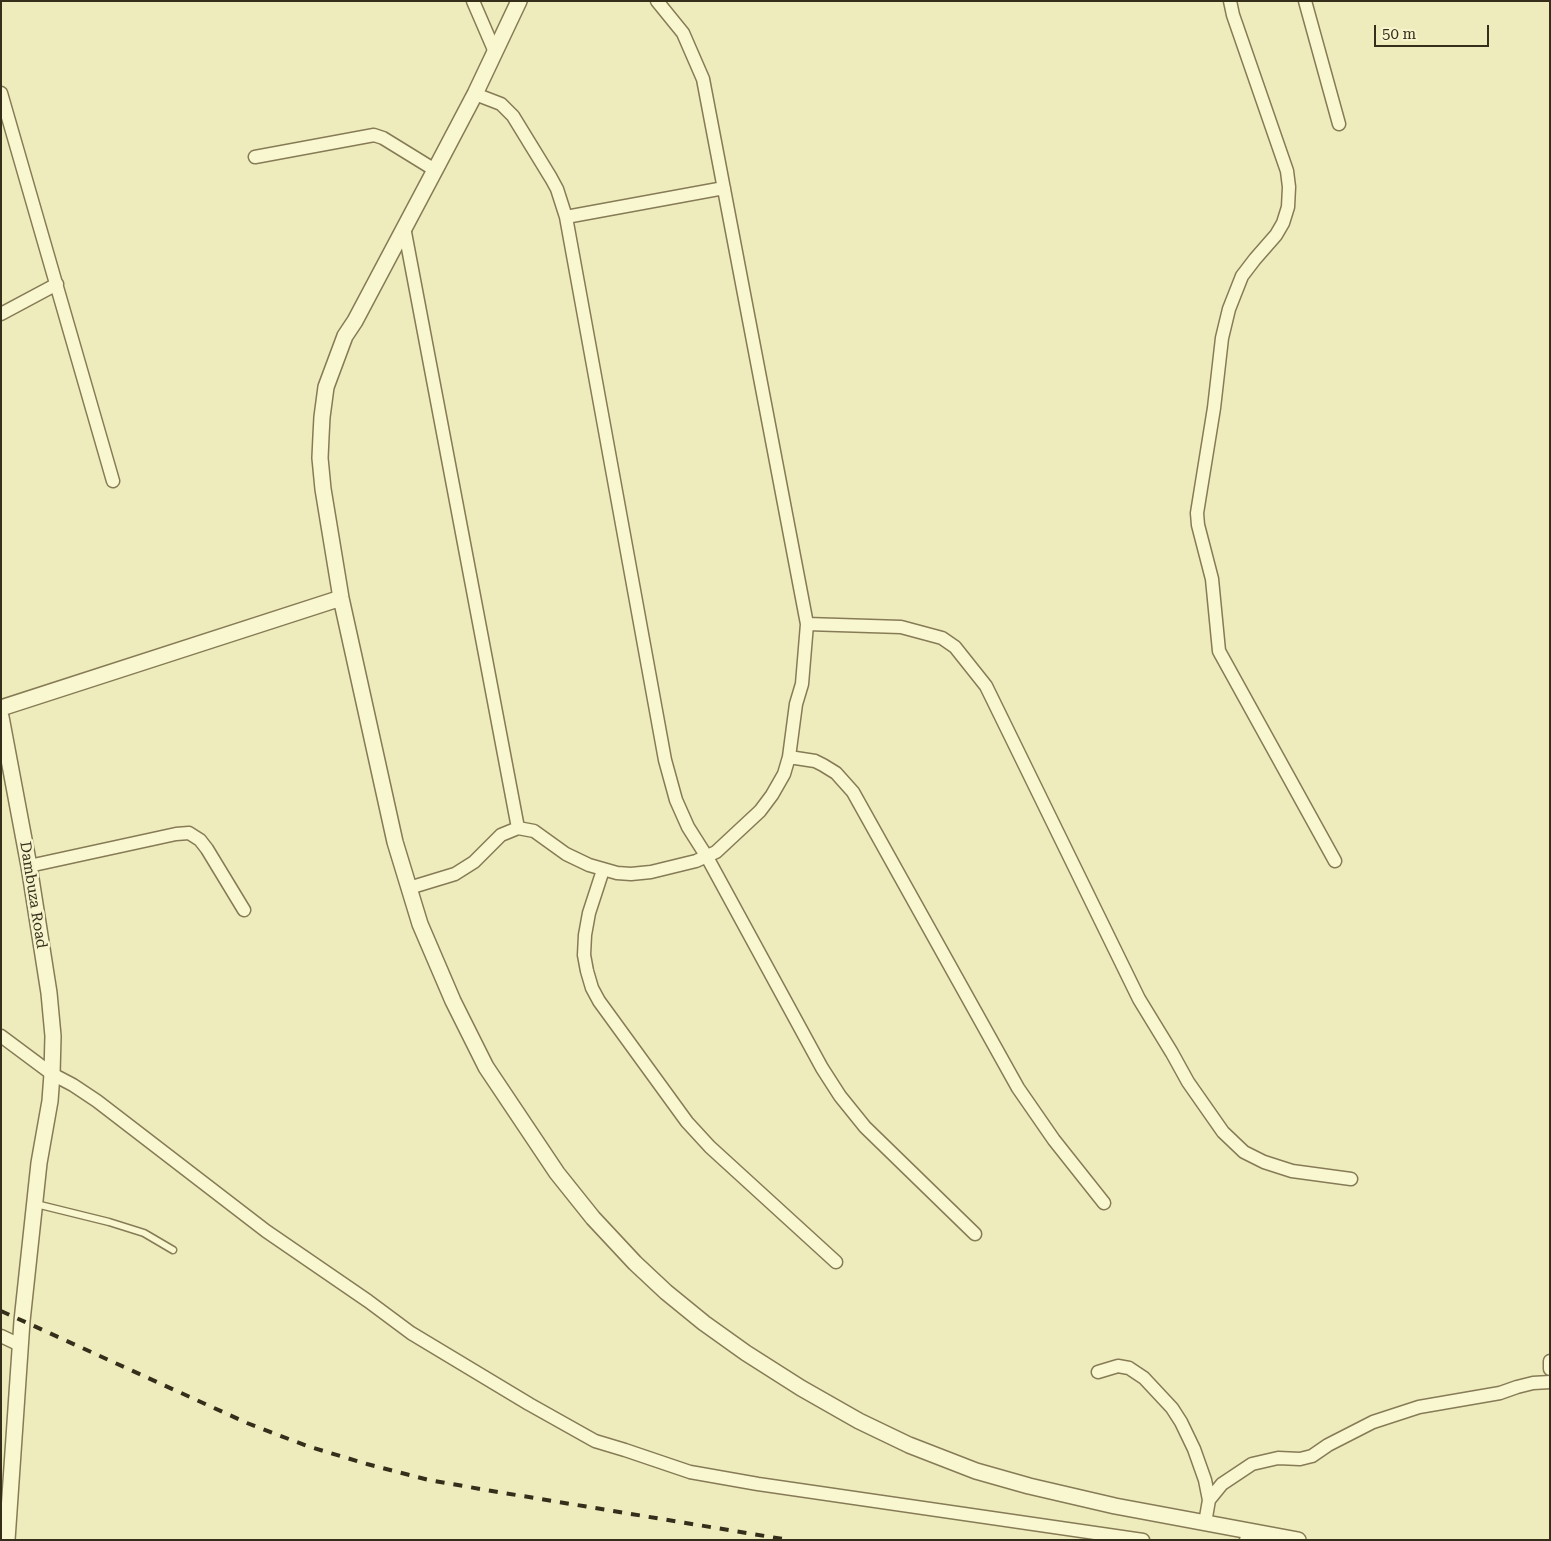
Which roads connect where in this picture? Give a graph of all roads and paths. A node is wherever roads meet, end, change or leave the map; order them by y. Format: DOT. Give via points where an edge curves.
graph roads {
  1 [pos="473,1"];
  2 [pos="519,1"];
  3 [pos="658,1"];
  4 [pos="1230,1"];
  5 [pos="1305,1"];
  6 [pos="495,52"];
  7 [pos="1,93"];
  8 [pos="475,94"];
  9 [pos="1340,124"];
  10 [pos="255,157"];
  11 [pos="436,170"];
  12 [pos="724,188"];
  13 [pos="566,217"];
  14 [pos="404,227"];
  15 [pos="57,284"];
  16 [pos="1,314"];
  17 [pos="113,481"];
  18 [pos="341,598"];
  19 [pos="807,624"];
  20 [pos="1,708"];
  21 [pos="1,717"];
  22 [pos="789,757"];
  23 [pos="518,828"];
  24 [pos="707,858"];
  25 [pos="1335,861"];
  26 [pos="29,866"];
  27 [pos="603,870"];
  28 [pos="409,888"];
  29 [pos="244,910"];
  30 [pos="1,1036"];
  31 [pos="52,1074"];
  32 [pos="1351,1179"];
  33 [pos="1104,1203"];
  34 [pos="34,1204"];
  35 [pos="975,1234"];
  36 [pos="173,1250"];
  37 [pos="836,1262"];
  38 [pos="1,1336"];
  39 [pos="20,1345"];
  40 [pos="1550,1361"];
  41 [pos="1550,1369"];
  42 [pos="1098,1372"];
  43 [pos="1550,1382"];
  44 [pos="1208,1500"];
  45 [pos="1206,1522"];
  46 [pos="1268,1534"];
  47 [pos="7,1540"];
  48 [pos="1143,1540"];
  49 [pos="1246,1540"];
  50 [pos="1298,1540"];
  1 -- 6 [label="street"];
  2 -- 6 [label="street"];
  3 -- 12 [label="street" via="683,33 703,79"];
  4 -- 25 [label="street" via="1287,172 1288,207 1276,235 1242,276 1229,309 1222,338 1197,513 1198,525 1212,579 1219,650"];
  5 -- 9 [label="street"];
  6 -- 8 [label="street"];
  7 -- 15 [label="street"];
  8 -- 11 [label="street"];
  8 -- 13 [label="street" via="500,104 513,116 552,178"];
  10 -- 11 [label="street" via="374,135"];
  11 -- 14 [label="street"];
  12 -- 13 [label="street"];
  12 -- 19 [label="street"];
  13 -- 24 [label="street" via="665,760 680,809"];
  14 -- 18 [label="street" via="345,336 325,396 320,451 323,489"];
  14 -- 23 [label="street"];
  15 -- 16 [label="street"];
  15 -- 17 [label="street"];
  18 -- 20 [label="street"];
  18 -- 28 [label="street" via="395,842"];
  19 -- 22 [label="street" via="802,684"];
  19 -- 32 [label="street" via="901,626 942,638 955,647 986,686 1139,999 1188,1082 1223,1132 1244,1152 1264,1162 1292,1171"];
  21 -- 26 [label="street, Dambuza Road"];
  22 -- 24 [label="street" via="784,774 760,811"];
  22 -- 33 [label="street" via="823,765 836,773 853,792 1018,1088"];
  23 -- 27 [label="street" via="534,831 566,854"];
  23 -- 28 [label="street" via="501,836 474,862 455,874"];
  24 -- 27 [label="street" via="631,874"];
  24 -- 35 [label="street" via="840,1096 865,1127"];
  26 -- 29 [label="street" via="190,833 207,849"];
  26 -- 31 [label="street, Dambuza Road" via="52,1014"];
  27 -- 37 [label="street" via="584,935 587,971 599,1001 687,1122"];
  28 -- 45 [label="street" via="420,924 453,1001 486,1067 526,1129 593,1218 635,1263 704,1323 801,1388 859,1421 941,1458 1029,1486"];
  30 -- 31 [label="street"];
  31 -- 34 [label="street, Dambuza Road"];
  31 -- 48 [label="street" via="97,1101 266,1231 411,1333 595,1441 690,1472"];
  34 -- 36 [label="lane" via="144,1233"];
  34 -- 39 [label="street, Dambuza Road"];
  38 -- 39 [label="street"];
  39 -- 47 [label="street, Dambuza Road"];
  40 -- 41 [label="street"];
  42 -- 44 [label="street" via="1118,1366 1129,1368 1160,1394 1181,1422 1194,1449"];
  43 -- 44 [label="street" via="1419,1407 1374,1422 1312,1456 1278,1458 1252,1464 1222,1484"];
  44 -- 45 [label="street"];
  45 -- 46 [label="street"];
  46 -- 49 [label="street"];
  46 -- 50 [label="street"];
}
